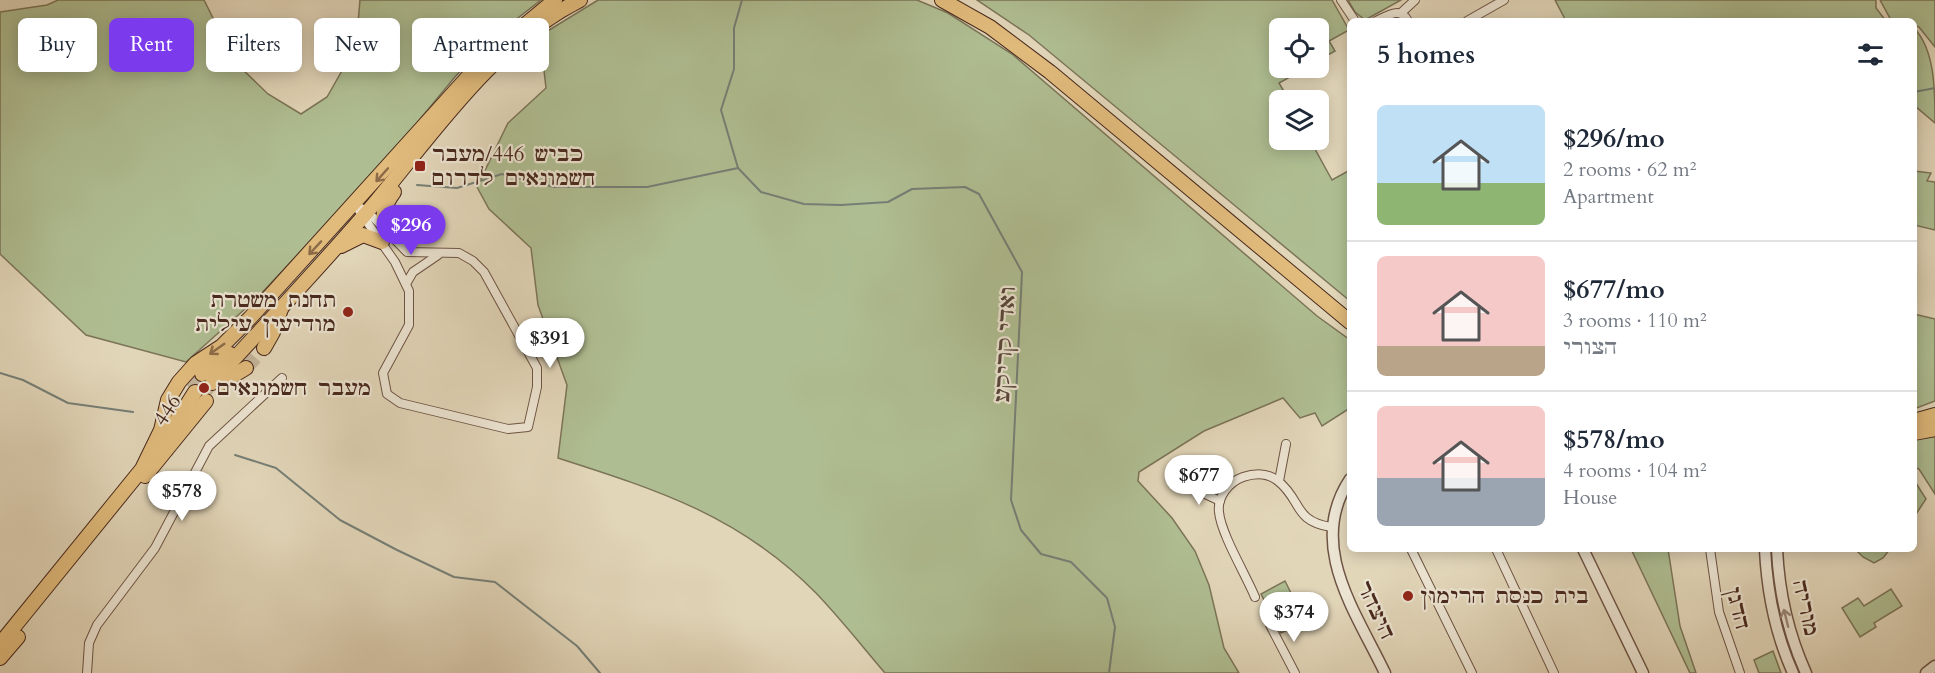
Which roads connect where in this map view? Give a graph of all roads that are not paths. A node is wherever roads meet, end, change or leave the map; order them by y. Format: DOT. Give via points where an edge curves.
graph roads {
  1 [pos="555,0"];
  2 [pos="580,0"];
  3 [pos="942,0"];
  4 [pos="957,0"];
  5 [pos="1341,0"];
  6 [pos="1415,0"];
  7 [pos="1504,0"];
  8 [pos="1401,13"];
  9 [pos="1352,18"];
  10 [pos="1382,18"];
  11 [pos="1405,18"];
  12 [pos="1472,18"];
  13 [pos="430,136"];
  14 [pos="361,211"];
  15 [pos="385,237"];
  16 [pos="444,252"];
  17 [pos="325,258"];
  18 [pos="406,284"];
  19 [pos="285,302"];
  20 [pos="1347,310"];
  21 [pos="1347,320"];
  22 [pos="264,348"];
  23 [pos="246,368"];
  24 [pos="282,378"];
  25 [pos="212,381"];
  26 [pos="198,394"];
  27 [pos="1935,415"];
  28 [pos="1917,420"];
  29 [pos="1935,429"];
  30 [pos="1917,432"];
  31 [pos="1286,444"];
  32 [pos="1279,481"];
  33 [pos="1190,487"];
  34 [pos="1347,487"];
  35 [pos="1220,501"];
  36 [pos="1331,527"];
  37 [pos="1412,552"];
  38 [pos="1497,552"];
  39 [pos="1584,552"];
  40 [pos="1710,552"];
  41 [pos="1765,552"];
  42 [pos="1777,552"];
  43 [pos="1255,597"];
  44 [pos="1270,624"];
  45 [pos="0,644"];
  46 [pos="0,658"];
  47 [pos="1935,666"];
  48 [pos="87,673"];
  49 [pos="1294,673"];
  50 [pos="1385,673"];
  51 [pos="1472,673"];
  52 [pos="1554,673"];
  53 [pos="1643,673"];
  54 [pos="1740,673"];
  55 [pos="1793,673"];
  56 [pos="1806,673"];
  57 [pos="1926,673"];
  1 -- 14 [label="main road, 446, one-way" via="485,58"];
  2 -- 13 [label="main road, 446" via="544,22 497,62"];
  3 -- 21 [label="main road" via="990,27 1050,72"];
  4 -- 20 [label="main road" via="994,21 1054,66"];
  5 -- 9 [label="street"];
  6 -- 8 [label="street"];
  7 -- 12 [label="street"];
  8 -- 10 [label="street"];
  8 -- 11 [label="street"];
  13 -- 14 [label="main road, 446"];
  13 -- 15 [label="main road" via="384,206"];
  14 -- 15 [label="street"];
  14 -- 17 [label="main road, 446"];
  14 -- 45 [label="main road, 446, one-way" via="237,332 178,382 142,469"];
  15 -- 16 [label="street" via="407,252"];
  15 -- 17 [label="main road" via="354,238"];
  15 -- 18 [label="street"];
  16 -- 18 [label="street" via="420,265"];
  16 -- 18 [label="street" via="459,254 480,266 535,361 537,382 528,428 508,429 400,403 387,394 383,373 409,325"];
  17 -- 19 [label="main road, 446"];
  19 -- 22 [label="main road, 446"];
  19 -- 25 [label="main road, 446"];
  19 -- 25 [label="main road, 446" via="230,354"];
  23 -- 25 [label="main road"];
  24 -- 48 [label="street" via="209,446 155,548 97,625 89,643"];
  26 -- 46 [label="main road, 446" via="138,484"];
  27 -- 28 [label="main road"];
  29 -- 30 [label="main road"];
  31 -- 32 [label="street"];
  32 -- 35 [label="street" via="1261,474 1240,478"];
  32 -- 36 [label="street" via="1306,520"];
  33 -- 35 [label="street"];
  34 -- 36 [label="street"];
  35 -- 43 [label="street" via="1218,512"];
  36 -- 50 [label="street, היצהר" via="1338,572"];
  37 -- 51 [label="street"];
  38 -- 52 [label="street"];
  39 -- 53 [label="street"];
  40 -- 54 [label="street, הדגן" via="1719,612"];
  41 -- 55 [label="street, מוריה" via="1775,621"];
  56 -- 42 [label="street, מוריה, one-way" via="1786,619"];
  44 -- 49 [label="street"];
  47 -- 57 [label="street"];
}
